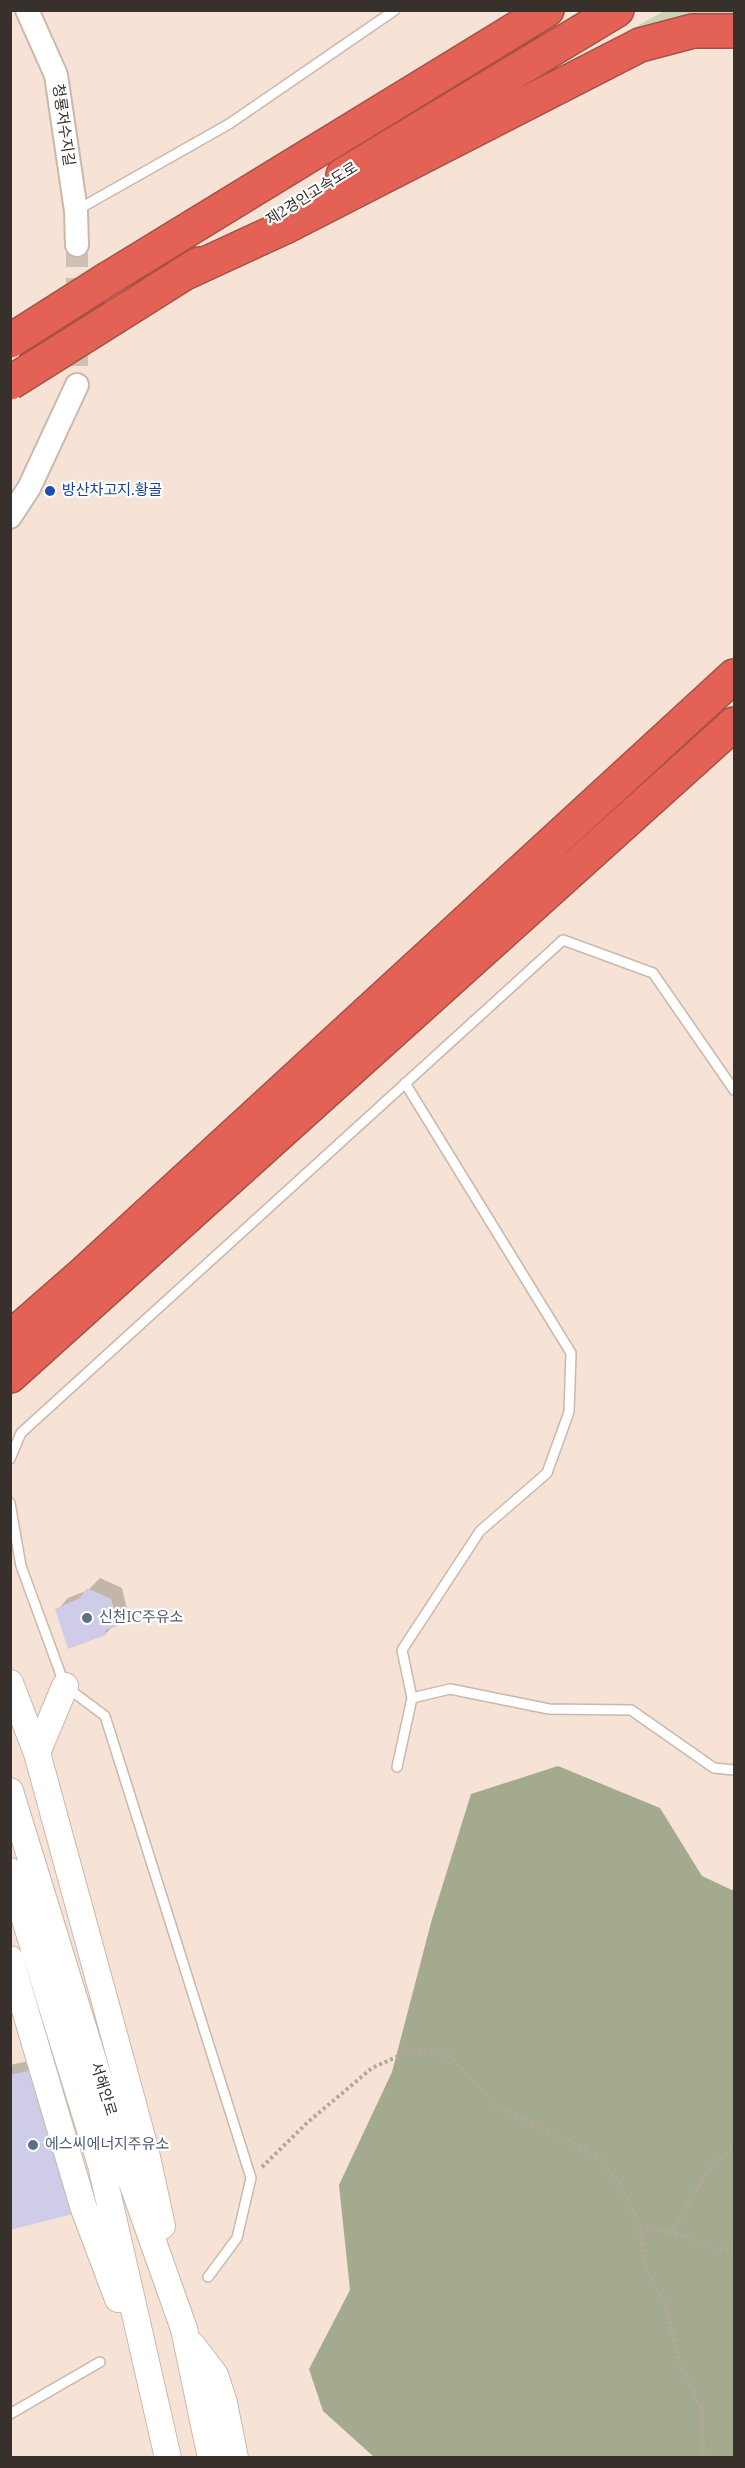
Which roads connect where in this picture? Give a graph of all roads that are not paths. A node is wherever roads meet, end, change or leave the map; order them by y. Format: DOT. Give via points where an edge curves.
graph roads {
  1 [pos="27,10"];
  2 [pos="395,10"];
  3 [pos="548,10"];
  4 [pos="617,10"];
  5 [pos="735,31"];
  6 [pos="76,211"];
  7 [pos="77,245"];
  8 [pos="181,275"];
  9 [pos="10,341"];
  10 [pos="10,383"];
  11 [pos="77,385"];
  12 [pos="10,517"];
  13 [pos="735,676"];
  14 [pos="735,724"];
  15 [pos="405,1083"];
  16 [pos="735,1089"];
  17 [pos="83,1275"];
  18 [pos="10,1325"];
  19 [pos="10,1338"];
  20 [pos="13,1375"];
  21 [pos="10,1460"];
  22 [pos="10,1503"];
  23 [pos="10,1683"];
  24 [pos="65,1686"];
  25 [pos="412,1698"];
  26 [pos="37,1754"];
  27 [pos="397,1767"];
  28 [pos="735,1770"];
  29 [pos="10,1791"];
  30 [pos="10,1871"];
  31 [pos="10,1959"];
  32 [pos="208,2277"];
  33 [pos="185,2333"];
  34 [pos="100,2362"];
  35 [pos="153,2394"];
  36 [pos="10,2414"];
  37 [pos="168,2457"];
  38 [pos="211,2457"];
  39 [pos="236,2457"];
  1 -- 6 [label="street, 청룡저수지길" via="56,75"];
  2 -- 6 [label="lane" via="229,124"];
  3 -- 9 [label="highway, bridge"];
  4 -- 8 [label="highway, 제2경인고속도로"];
  5 -- 8 [label="highway" via="693,31 640,45 285,227"];
  6 -- 7 [label="street, 청룡저수지길"];
  8 -- 10 [label="highway, 제2경인고속도로, bridge"];
  11 -- 12 [label="street" via="29,488"];
  13 -- 17 [label="highway"];
  14 -- 20 [label="highway"];
  15 -- 16 [label="lane" via="563,940 653,973"];
  15 -- 21 [label="lane" via="21,1433"];
  15 -- 25 [label="lane" via="571,1353 568,1412 547,1473 480,1531 402,1650"];
  17 -- 18 [label="highway"];
  17 -- 19 [label="highway"];
  22 -- 24 [label="lane" via="21,1566"];
  23 -- 26 [label="main road"];
  24 -- 26 [label="main road"];
  24 -- 32 [label="lane" via="105,1716 251,2178 237,2238"];
  25 -- 27 [label="lane"];
  25 -- 28 [label="lane" via="450,1689 549,1709 631,1710 714,1768"];
  26 -- 33 [label="main road" via="145,2148"];
  29 -- 33 [label="main road, 서해안로" via="124,2160"];
  30 -- 35 [label="main road, 서해안로" via="101,2165"];
  31 -- 35 [label="main road" via="84,2209"];
  33 -- 38 [label="main road, 서해안로"];
  33 -- 39 [label="main road" via="215,2376"];
  34 -- 36 [label="lane"];
  35 -- 37 [label="main road, 서해안로"];
}
